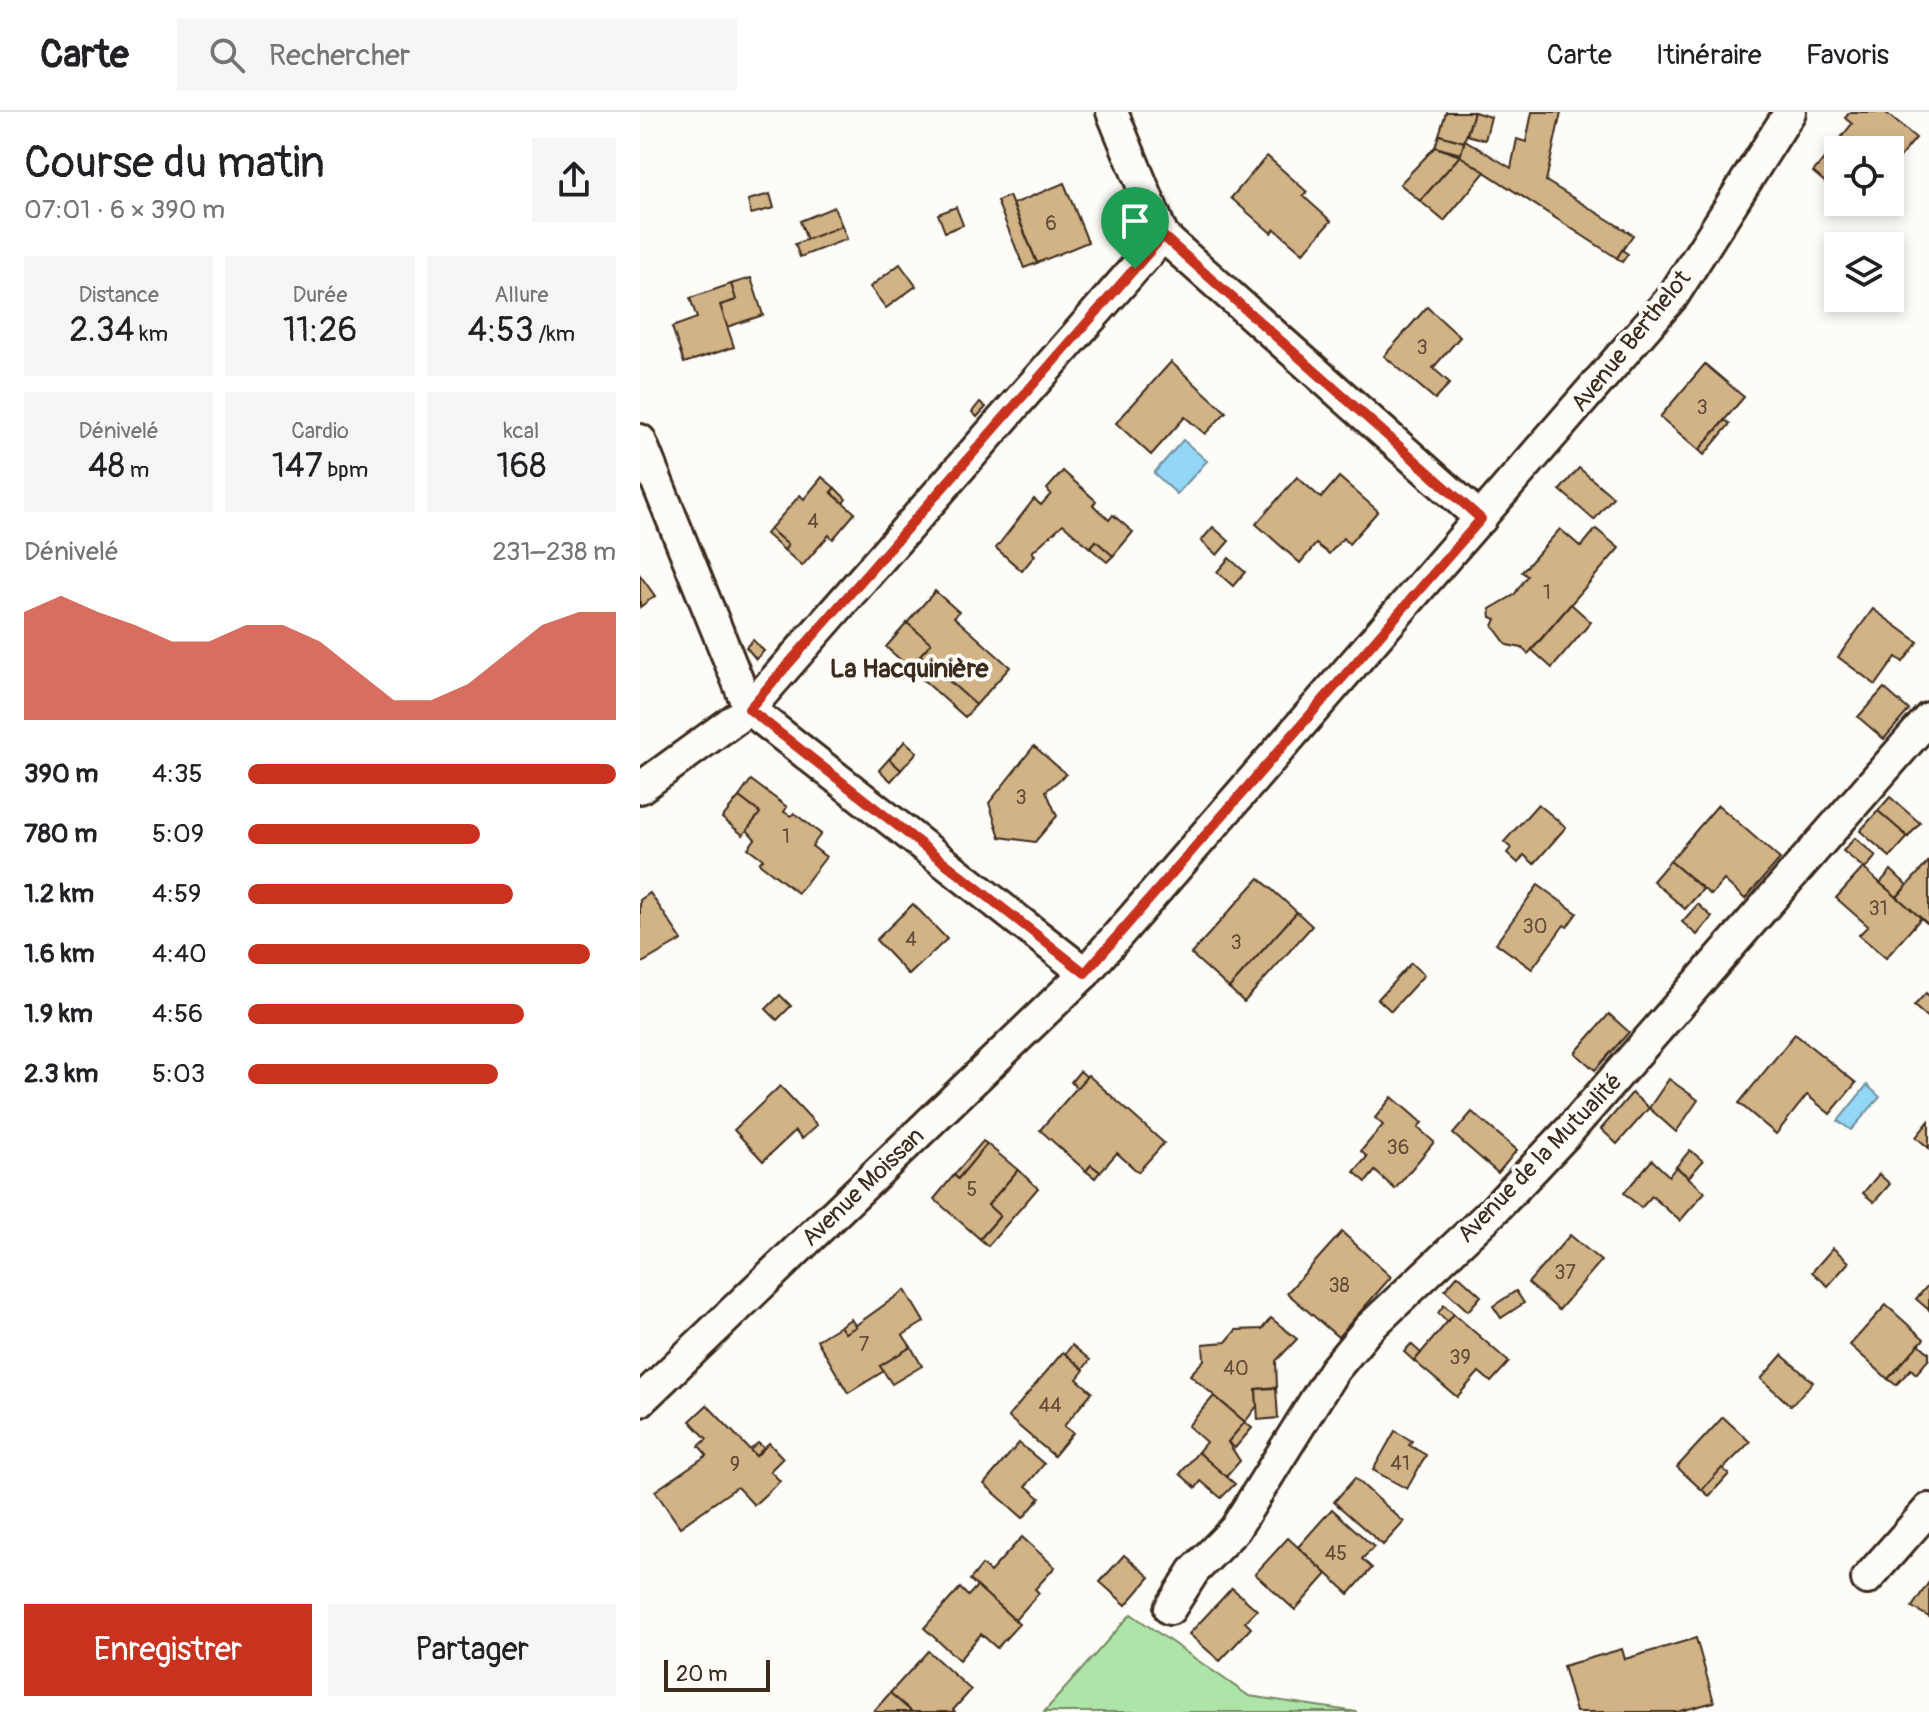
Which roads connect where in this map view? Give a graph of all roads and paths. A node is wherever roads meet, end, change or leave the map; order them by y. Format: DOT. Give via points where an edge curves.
graph roads {
  1 [pos="1112,112"];
  2 [pos="1790,112"];
  3 [pos="1163,236"];
  4 [pos="640,440"];
  5 [pos="1481,519"];
  6 [pos="749,709"];
  7 [pos="1929,718"];
  8 [pos="640,788"];
  9 [pos="1085,973"];
  10 [pos="640,1401"];
  11 [pos="1929,1509"];
  12 [pos="1867,1579"];
  13 [pos="1170,1609"];
  1 -- 3 [label="street"];
  2 -- 5 [label="street, Avenue Berthelot" via="1673,296"];
  3 -- 5 [label="street"];
  3 -- 6 [label="street"];
  4 -- 6 [label="street"];
  5 -- 9 [label="street, Avenue Berthelot"];
  6 -- 8 [label="street"];
  6 -- 9 [label="street"];
  7 -- 13 [label="street, Avenue de la Mutualité" via="1567,1133 1368,1329 1334,1370 1235,1529 1194,1571"];
  9 -- 10 [label="street, Avenue Moissan"];
  11 -- 12 [label="street"];
}
